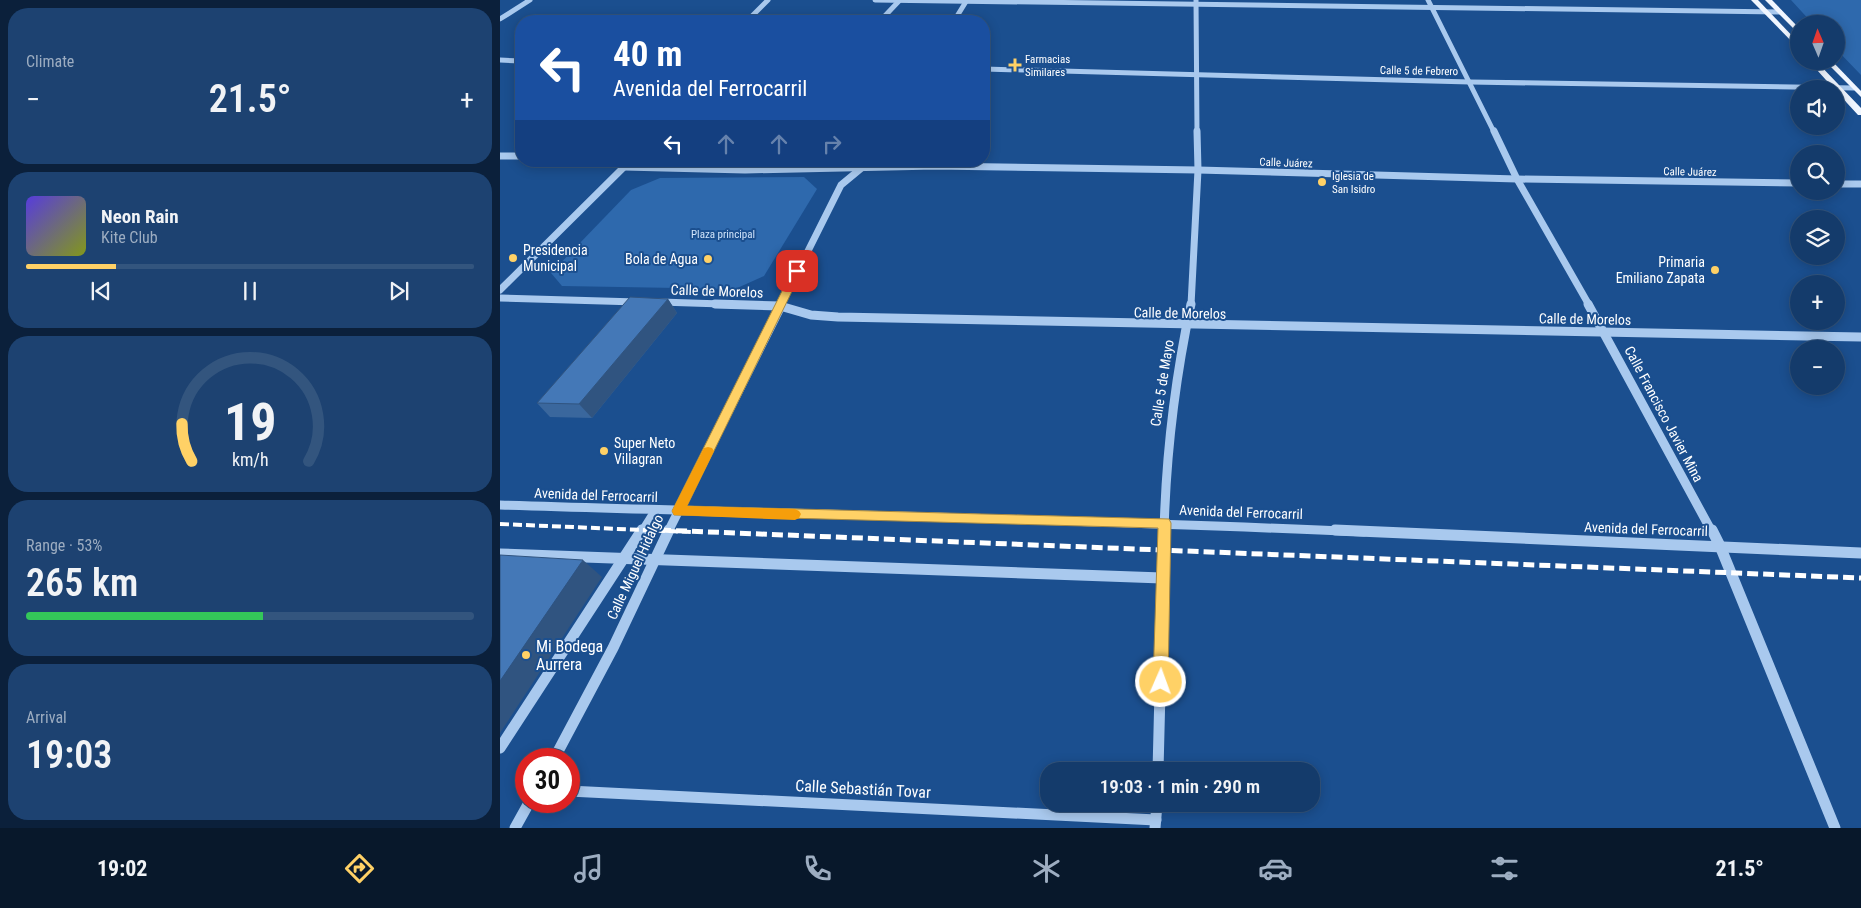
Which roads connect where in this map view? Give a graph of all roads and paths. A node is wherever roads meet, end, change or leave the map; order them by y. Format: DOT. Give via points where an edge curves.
graph roads {
  1 [pos="530,0"];
  2 [pos="768,0"];
  3 [pos="875,0"];
  4 [pos="899,0"];
  5 [pos="1428,0"];
  6 [pos="1754,0"];
  7 [pos="1768,0"];
  8 [pos="967,1"];
  9 [pos="1196,2"];
  10 [pos="1431,7"];
  11 [pos="1766,12"];
  12 [pos="1780,12"];
  13 [pos="753,15"];
  14 [pos="885,15"];
  15 [pos="958,15"];
  16 [pos="500,19"];
  17 [pos="1790,23"];
  18 [pos="1790,37"];
  19 [pos="500,60"];
  20 [pos="515,61"];
  21 [pos="990,69"];
  22 [pos="1820,70"];
  23 [pos="1837,70"];
  24 [pos="1195,76"];
  25 [pos="1830,80"];
  26 [pos="1470,82"];
  27 [pos="1790,87"];
  28 [pos="1845,88"];
  29 [pos="1854,88"];
  30 [pos="1861,95"];
  31 [pos="1845,96"];
  32 [pos="1861,113"];
  33 [pos="500,156"];
  34 [pos="515,156"];
  35 [pos="624,167"];
  36 [pos="898,167"];
  37 [pos="990,167"];
  38 [pos="862,168"];
  39 [pos="1198,170"];
  40 [pos="1517,179"];
  41 [pos="1790,183"];
  42 [pos="1845,184"];
  43 [pos="1861,184"];
  44 [pos="500,290"];
  45 [pos="500,298"];
  46 [pos="780,306"];
  47 [pos="1187,326"];
  48 [pos="1604,331"];
  49 [pos="1861,337"];
  50 [pos="500,505"];
  51 [pos="655,511"];
  52 [pos="678,511"];
  53 [pos="1164,523"];
  54 [pos="1720,546"];
  55 [pos="1861,553"];
  56 [pos="500,554"];
  57 [pos="624,558"];
  58 [pos="656,559"];
  59 [pos="1162,578"];
  60 [pos="500,748"];
  61 [pos="560,748"];
  62 [pos="1158,762"];
  63 [pos="580,792"];
  64 [pos="523,813"];
  65 [pos="1156,824"];
  66 [pos="515,828"];
  67 [pos="1835,828"];
  1 -- 16 [label="street"];
  2 -- 13 [label="street"];
  3 -- 4 [label="street"];
  4 -- 8 [label="street"];
  4 -- 14 [label="street"];
  5 -- 10 [label="street, Calle Francisco Javier Mina"];
  6 -- 11 [label="main road"];
  7 -- 12 [label="main road"];
  8 -- 9 [label="street"];
  8 -- 15 [label="street"];
  9 -- 10 [label="street"];
  9 -- 24 [label="street, Calle 5 de Mayo"];
  10 -- 11 [label="street"];
  10 -- 26 [label="street, Calle Francisco Javier Mina"];
  11 -- 12 [label="street"];
  11 -- 18 [label="main road"];
  12 -- 17 [label="main road"];
  19 -- 20 [label="street"];
  21 -- 24 [label="street, Calle 5 de Febrero"];
  22 -- 25 [label="main road"];
  23 -- 29 [label="main road"];
  24 -- 26 [label="street, Calle 5 de Febrero"];
  24 -- 39 [label="street, Calle 5 de Mayo"];
  26 -- 27 [label="street, Calle 5 de Febrero"];
  26 -- 40 [label="street, Calle Francisco Javier Mina"];
  28 -- 29 [label="street, Calle 5 de Febrero"];
  29 -- 30 [label="main road"];
  31 -- 32 [label="main road"];
  33 -- 34 [label="street"];
  35 -- 38 [label="street, Calle Juárez" via="740,170"];
  35 -- 44 [label="street"];
  36 -- 38 [label="street, Calle Juárez"];
  37 -- 39 [label="street, Calle Juárez"];
  38 -- 46 [label="street, Calle Miguel Hidalgo" via="841,185"];
  39 -- 40 [label="street, Calle Juárez"];
  39 -- 47 [label="street, Calle 5 de Mayo" via="1192,300"];
  40 -- 41 [label="street, Calle Juárez"];
  40 -- 48 [label="street, Calle Francisco Javier Mina"];
  42 -- 43 [label="street"];
  45 -- 46 [label="street, Calle de Morelos"];
  46 -- 47 [label="street, Calle de Morelos" via="811,315 838,317"];
  46 -- 52 [label="street, Calle Miguel Hidalgo"];
  47 -- 48 [label="street, Calle de Morelos"];
  47 -- 53 [label="street, Calle 5 de Mayo" via="1170,430"];
  48 -- 49 [label="street, Calle de Morelos"];
  48 -- 54 [label="street, Calle Francisco Javier Mina"];
  50 -- 51 [label="street, Avenida del Ferrocarril"];
  51 -- 52 [label="street, Avenida del Ferrocarril"];
  51 -- 57 [label="street, Calle Miguel Hidalgo"];
  52 -- 53 [label="street, Avenida del Ferrocarril"];
  52 -- 58 [label="street, Calle Miguel Hidalgo"];
  53 -- 54 [label="street, Avenida del Ferrocarril"];
  53 -- 59 [label="street, Calle 5 de Mayo"];
  54 -- 55 [label="street, Avenida del Ferrocarril"];
  54 -- 67 [label="street, Calle Francisco Javier Mina"];
  56 -- 57 [label="street"];
  57 -- 58 [label="street"];
  57 -- 60 [label="street, Calle Miguel Hidalgo"];
  58 -- 59 [label="street"];
  58 -- 61 [label="street, Calle Miguel Hidalgo"];
  59 -- 62 [label="street, Calle 5 de Mayo"];
  63 -- 65 [label="street, Calle Sebastián Tovar"];
  64 -- 66 [label="street"];
}
